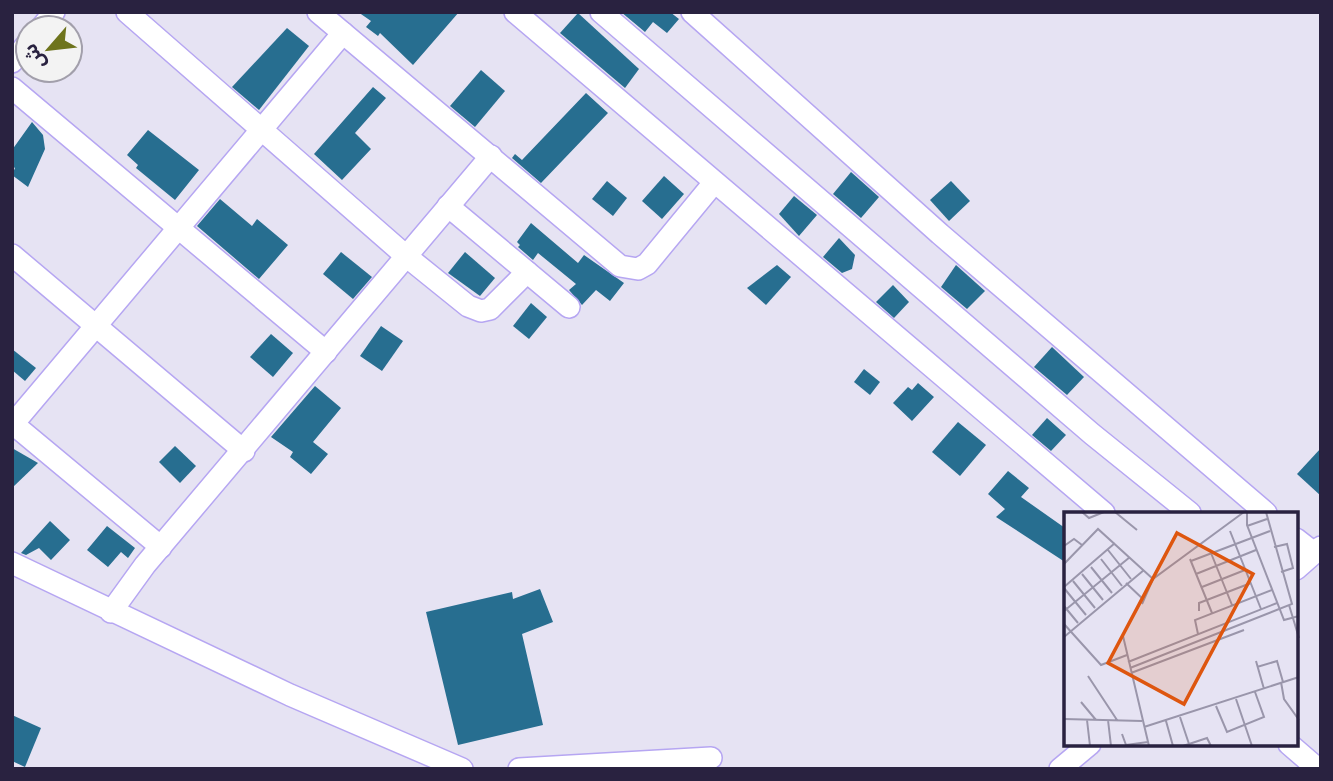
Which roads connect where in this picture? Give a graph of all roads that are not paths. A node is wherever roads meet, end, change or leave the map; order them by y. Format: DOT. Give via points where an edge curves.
graph roads {
  1 [pos="127,12"];
  2 [pos="318,12"];
  3 [pos="515,12"];
  4 [pos="601,12"];
  5 [pos="692,12"];
  6 [pos="343,33"];
  7 [pos="12,88"];
  8 [pos="262,128"];
  9 [pos="491,156"];
  10 [pos="713,184"];
  11 [pos="448,206"];
  12 [pos="177,229"];
  13 [pos="12,256"];
  14 [pos="406,256"];
  15 [pos="527,272"];
  16 [pos="569,307"];
  17 [pos="96,328"];
  18 [pos="326,352"];
  19 [pos="13,424"];
  20 [pos="244,451"];
  21 [pos="1103,512"];
  22 [pos="1189,512"];
  23 [pos="1265,512"];
  24 [pos="1298,540"];
  25 [pos="161,547"];
  26 [pos="1317,550"];
  27 [pos="12,563"];
  28 [pos="1298,567"];
  29 [pos="111,612"];
  30 [pos="1088,746"];
  31 [pos="1291,746"];
  32 [pos="711,758"];
  33 [pos="673,764"];
  34 [pos="562,768"];
  35 [pos="463,769"];
  36 [pos="519,769"];
  37 [pos="1060,769"];
  38 [pos="1318,769"];
  1 -- 8 [label="street"];
  2 -- 6 [label="street"];
  3 -- 10 [label="street"];
  4 -- 22 [label="street" via="1041,391"];
  5 -- 23 [label="street" via="912,209"];
  6 -- 8 [label="street"];
  6 -- 9 [label="street"];
  7 -- 12 [label="street"];
  8 -- 12 [label="street"];
  8 -- 14 [label="street"];
  9 -- 10 [label="street" via="630,270 647,264"];
  9 -- 11 [label="street"];
  10 -- 21 [label="street"];
  11 -- 14 [label="street"];
  11 -- 15 [label="street"];
  12 -- 17 [label="street"];
  12 -- 18 [label="street"];
  13 -- 17 [label="street"];
  14 -- 15 [label="street" via="468,306 481,311 490,309"];
  14 -- 18 [label="street"];
  15 -- 16 [label="street"];
  17 -- 19 [label="street"];
  17 -- 20 [label="street"];
  18 -- 20 [label="street"];
  19 -- 25 [label="street"];
  20 -- 25 [label="street"];
  24 -- 26 [label="street"];
  25 -- 29 [label="street"];
  26 -- 28 [label="street"];
  27 -- 29 [label="street"];
  29 -- 35 [label="street"];
  30 -- 37 [label="street"];
  31 -- 38 [label="street"];
  32 -- 33 [label="street"];
  33 -- 34 [label="street"];
  34 -- 36 [label="street"];
}
